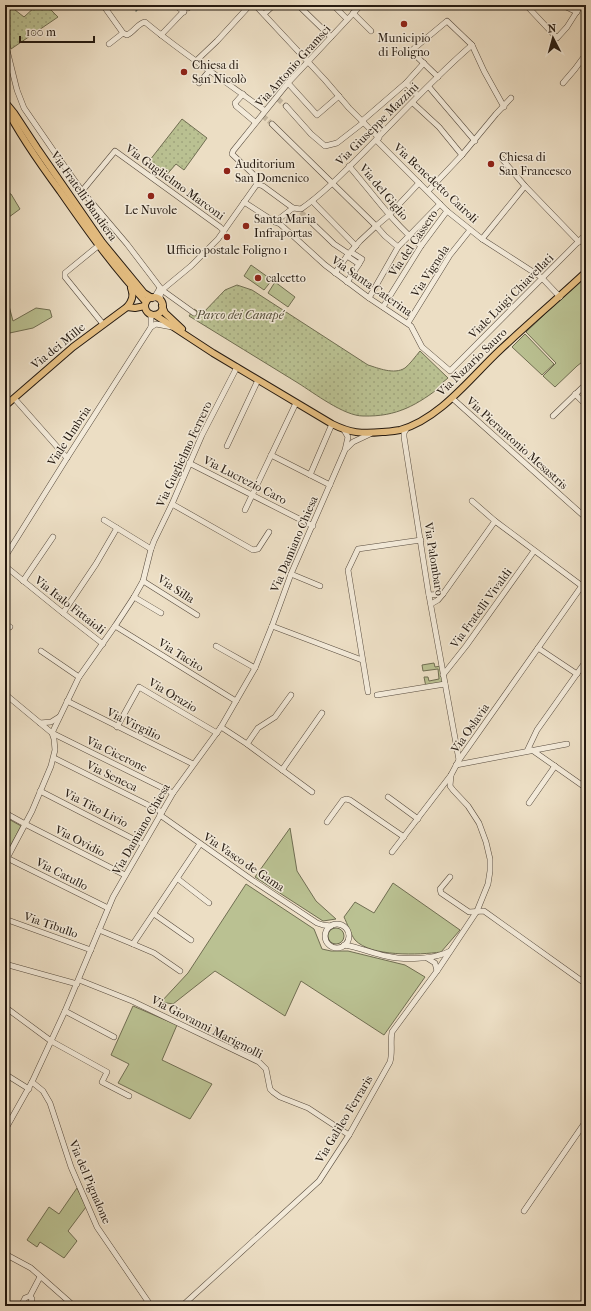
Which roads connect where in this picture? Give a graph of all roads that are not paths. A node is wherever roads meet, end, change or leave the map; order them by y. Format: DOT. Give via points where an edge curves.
graph roads {
  1 [pos="103,5"];
  2 [pos="175,5"];
  3 [pos="250,5"];
  4 [pos="256,5"];
  5 [pos="274,5"];
  6 [pos="298,5"];
  7 [pos="526,5"];
  8 [pos="562,5"];
  9 [pos="581,5"];
  10 [pos="334,6"];
  11 [pos="359,6"];
  12 [pos="187,9"];
  13 [pos="577,12"];
  14 [pos="264,14"];
  15 [pos="353,14"];
  16 [pos="347,19"];
  17 [pos="371,32"];
  18 [pos="123,33"];
  19 [pos="161,35"];
  20 [pos="331,37"];
  21 [pos="5,42"];
  22 [pos="109,44"];
  23 [pos="472,45"];
  24 [pos="586,54"];
  25 [pos="196,61"];
  26 [pos="308,62"];
  27 [pos="424,63"];
  28 [pos="210,70"];
  29 [pos="438,77"];
  30 [pos="198,83"];
  31 [pos="288,83"];
  32 [pos="406,83"];
  33 [pos="563,83"];
  34 [pos="428,87"];
  35 [pos="243,94"];
  36 [pos="339,96"];
  37 [pos="418,96"];
  38 [pos="511,98"];
  39 [pos="5,102"];
  40 [pos="412,103"];
  41 [pos="5,106"];
  42 [pos="286,106"];
  43 [pos="504,107"];
  44 [pos="263,114"];
  45 [pos="363,121"];
  46 [pos="255,122"];
  47 [pos="272,124"];
  48 [pos="377,139"];
  49 [pos="475,141"];
  50 [pos="462,155"];
  51 [pos="502,159"];
  52 [pos="349,166"];
  53 [pos="419,183"];
  54 [pos="257,184"];
  55 [pos="332,184"];
  56 [pos="525,186"];
  57 [pos="428,191"];
  58 [pos="82,192"];
  59 [pos="312,201"];
  60 [pos="244,202"];
  61 [pos="440,204"];
  62 [pos="297,209"];
  63 [pos="447,211"];
  64 [pos="389,216"];
  65 [pos="308,219"];
  66 [pos="275,222"];
  67 [pos="376,226"];
  68 [pos="470,230"];
  69 [pos="224,231"];
  70 [pos="586,234"];
  71 [pos="408,235"];
  72 [pos="482,239"];
  73 [pos="579,242"];
  74 [pos="98,246"];
  75 [pos="356,246"];
  76 [pos="421,246"];
  77 [pos="398,247"];
  78 [pos="349,254"];
  79 [pos="586,272"];
  80 [pos="335,273"];
  81 [pos="542,278"];
  82 [pos="347,282"];
  83 [pos="128,284"];
  84 [pos="161,289"];
  85 [pos="560,297"];
  86 [pos="153,298"];
  87 [pos="369,298"];
  88 [pos="146,304"];
  89 [pos="162,304"];
  90 [pos="127,306"];
  91 [pos="383,307"];
  92 [pos="153,314"];
  93 [pos="194,314"];
  94 [pos="408,323"];
  95 [pos="103,324"];
  96 [pos="151,327"];
  97 [pos="173,327"];
  98 [pos="190,337"];
  99 [pos="237,367"];
  100 [pos="450,371"];
  101 [pos="258,380"];
  102 [pos="586,384"];
  103 [pos="575,394"];
  104 [pos="14,398"];
  105 [pos="452,398"];
  106 [pos="296,403"];
  107 [pos="586,405"];
  108 [pos="5,406"];
  109 [pos="553,416"];
  110 [pos="332,424"];
  111 [pos="407,428"];
  112 [pos="344,430"];
  113 [pos="395,431"];
  114 [pos="370,433"];
  115 [pos="404,437"];
  116 [pos="227,446"];
  117 [pos="345,450"];
  118 [pos="271,455"];
  119 [pos="67,458"];
  120 [pos="190,463"];
  121 [pos="310,475"];
  122 [pos="330,484"];
  123 [pos="252,495"];
  124 [pos="472,501"];
  125 [pos="172,504"];
  126 [pos="245,510"];
  127 [pos="586,518"];
  128 [pos="104,520"];
  129 [pos="495,521"];
  130 [pos="313,526"];
  131 [pos="117,528"];
  132 [pos="269,532"];
  133 [pos="53,537"];
  134 [pos="421,540"];
  135 [pos="151,549"];
  136 [pos="534,551"];
  137 [pos="5,557"];
  138 [pos="5,566"];
  139 [pos="291,574"];
  140 [pos="586,580"];
  141 [pos="24,581"];
  142 [pos="143,581"];
  143 [pos="320,586"];
  144 [pos="582,586"];
  145 [pos="443,594"];
  146 [pos="429,595"];
  147 [pos="134,597"];
  148 [pos="431,604"];
  149 [pos="63,613"];
  150 [pos="160,613"];
  151 [pos="197,615"];
  152 [pos="5,624"];
  153 [pos="115,626"];
  154 [pos="272,626"];
  155 [pos="10,628"];
  156 [pos="103,644"];
  157 [pos="216,646"];
  158 [pos="538,648"];
  159 [pos="41,651"];
  160 [pos="362,660"];
  161 [pos="586,661"];
  162 [pos="255,668"];
  163 [pos="577,674"];
  164 [pos="443,676"];
  165 [pos="79,677"];
  166 [pos="445,684"];
  167 [pos="368,692"];
  168 [pos="5,694"];
  169 [pos="291,695"];
  170 [pos="377,695"];
  171 [pos="67,701"];
  172 [pos="236,701"];
  173 [pos="322,713"];
  174 [pos="59,717"];
  175 [pos="40,723"];
  176 [pos="117,727"];
  177 [pos="221,727"];
  178 [pos="52,733"];
  179 [pos="216,733"];
  180 [pos="247,744"];
  181 [pos="567,744"];
  182 [pos="530,751"];
  183 [pos="54,758"];
  184 [pos="458,762"];
  185 [pos="193,764"];
  186 [pos="555,766"];
  187 [pos="282,770"];
  188 [pos="450,775"];
  189 [pos="586,788"];
  190 [pos="40,791"];
  191 [pos="312,792"];
  192 [pos="173,793"];
  193 [pos="388,797"];
  194 [pos="529,804"];
  195 [pos="5,813"];
  196 [pos="161,814"];
  197 [pos="418,818"];
  198 [pos="327,822"];
  199 [pos="25,824"];
  200 [pos="404,837"];
  201 [pos="143,844"];
  202 [pos="200,844"];
  203 [pos="392,852"];
  204 [pos="6,860"];
  205 [pos="125,875"];
  206 [pos="450,877"];
  207 [pos="178,879"];
  208 [pos="209,903"];
  209 [pos="108,908"];
  210 [pos="477,911"];
  211 [pos="154,914"];
  212 [pos="5,919"];
  213 [pos="317,923"];
  214 [pos="330,926"];
  215 [pos="99,930"];
  216 [pos="325,936"];
  217 [pos="349,937"];
  218 [pos="191,940"];
  219 [pos="134,944"];
  220 [pos="344,945"];
  221 [pos="359,949"];
  222 [pos="91,950"];
  223 [pos="451,951"];
  224 [pos="437,957"];
  225 [pos="428,958"];
  226 [pos="435,963"];
  227 [pos="5,964"];
  228 [pos="442,964"];
  229 [pos="180,971"];
  230 [pos="437,971"];
  231 [pos="78,982"];
  232 [pos="586,984"];
  233 [pos="5,1007"];
  234 [pos="65,1011"];
  235 [pos="114,1037"];
  236 [pos="51,1041"];
  237 [pos="5,1074"];
  238 [pos="32,1082"];
  239 [pos="29,1089"];
  240 [pos="129,1096"];
  241 [pos="5,1115"];
  242 [pos="12,1119"];
  243 [pos="586,1121"];
  244 [pos="5,1130"];
  245 [pos="349,1135"];
  246 [pos="524,1211"];
  247 [pos="5,1254"];
  248 [pos="40,1277"];
  249 [pos="30,1296"];
  250 [pos="21,1306"];
  251 [pos="30,1306"];
  252 [pos="74,1306"];
  253 [pos="151,1306"];
  254 [pos="182,1306"];
  1 -- 18 [label="street"];
  2 -- 12 [label="street"];
  3 -- 25 [label="street"];
  4 -- 14 [label="street, Via Benedetto Cairoli"];
  5 -- 14 [label="street"];
  6 -- 20 [label="street"];
  7 -- 13 [label="street" via="557,38"];
  8 -- 13 [label="street"];
  9 -- 13 [label="street"];
  10 -- 16 [label="street"];
  11 -- 15 [label="street, Via Antonio Gramsci"];
  12 -- 19 [label="street"];
  14 -- 26 [label="street, Via Benedetto Cairoli"];
  15 -- 16 [label="street, Via Antonio Gramsci"];
  15 -- 17 [label="street"];
  16 -- 20 [label="street, Via Antonio Gramsci"];
  18 -- 19 [label="street" via="131,34 145,22"];
  18 -- 22 [label="street"];
  19 -- 25 [label="street"];
  20 -- 26 [label="street, Via Antonio Gramsci"];
  21 -- 58 [label="street" via="24,108"];
  23 -- 27 [label="street" via="447,21 412,51"];
  23 -- 29 [label="street, Via Giuseppe Mazzini"];
  23 -- 43 [label="street"];
  24 -- 33 [label="street"];
  25 -- 28 [label="street"];
  26 -- 31 [label="street, Via Antonio Gramsci"];
  26 -- 36 [label="street, Via Benedetto Cairoli"];
  27 -- 29 [label="street"];
  27 -- 32 [label="street"];
  28 -- 30 [label="street"];
  28 -- 35 [label="street"];
  29 -- 34 [label="street, Via Giuseppe Mazzini"];
  31 -- 36 [label="street" via="316,114"];
  31 -- 44 [label="street, Via Antonio Gramsci"];
  32 -- 37 [label="street"];
  32 -- 45 [label="street"];
  34 -- 37 [label="street, Via Giuseppe Mazzini"];
  34 -- 49 [label="street"];
  35 -- 44 [label="street"];
  35 -- 46 [label="street" via="235,103 236,106"];
  36 -- 45 [label="street, Via Benedetto Cairoli"];
  37 -- 40 [label="street, Via Giuseppe Mazzini"];
  38 -- 43 [label="street"];
  39 -- 86 [label="main road, Via Fratelli Bandiera" via="102,242 144,293"];
  40 -- 48 [label="street, Via Giuseppe Mazzini"];
  40 -- 50 [label="street" via="439,127"];
  41 -- 74 [label="main road, Via Fratelli Bandiera" via="36,157"];
  42 -- 45 [label="street" via="323,146 337,143"];
  43 -- 49 [label="street"];
  44 -- 46 [label="street, Via Antonio Gramsci"];
  45 -- 48 [label="street, Via Benedetto Cairoli"];
  46 -- 54 [label="street, Via Antonio Gramsci" via="232,154 254,175"];
  47 -- 55 [label="street"];
  48 -- 52 [label="street, Via Giuseppe Mazzini"];
  48 -- 53 [label="street, Via Benedetto Cairoli"];
  49 -- 50 [label="street"];
  50 -- 57 [label="street"];
  51 -- 56 [label="street"];
  52 -- 55 [label="street, Via Giuseppe Mazzini"];
  52 -- 64 [label="street, Via del Giglio"];
  53 -- 57 [label="street, Via Benedetto Cairoli"];
  53 -- 64 [label="street"];
  54 -- 60 [label="street"];
  54 -- 62 [label="street"];
  55 -- 59 [label="street, Via Giuseppe Mazzini"];
  55 -- 67 [label="street"];
  56 -- 72 [label="street"];
  56 -- 73 [label="street"];
  57 -- 61 [label="street, Via Benedetto Cairoli"];
  58 -- 69 [label="street, Via Guglielmo Marconi" via="115,151"];
  58 -- 84 [label="street" via="127,244"];
  59 -- 62 [label="street, Via Giuseppe Mazzini"];
  59 -- 75 [label="street"];
  60 -- 66 [label="street, Via Santa Caterina"];
  60 -- 69 [label="street"];
  61 -- 63 [label="street, Via Benedetto Cairoli"];
  61 -- 71 [label="street"];
  62 -- 66 [label="street, Via Giuseppe Mazzini"];
  63 -- 68 [label="street, Via Benedetto Cairoli"];
  63 -- 76 [label="street, Via del Cassero"];
  64 -- 67 [label="street"];
  64 -- 71 [label="street, Via del Giglio"];
  65 -- 78 [label="street" via="334,244"];
  66 -- 80 [label="street, Via Santa Caterina"];
  67 -- 75 [label="street"];
  67 -- 77 [label="street"];
  68 -- 72 [label="street, Via Benedetto Cairoli"];
  68 -- 94 [label="street, Via Vignola" via="450,255"];
  69 -- 84 [label="street" via="191,266"];
  70 -- 73 [label="street, Viale Luigi Chiavellati"];
  71 -- 76 [label="street, Via del Giglio"];
  71 -- 77 [label="street"];
  72 -- 81 [label="street, Via Benedetto Cairoli"];
  73 -- 81 [label="street, Viale Luigi Chiavellati"];
  74 -- 83 [label="main road, Via Fratelli Bandiera"];
  74 -- 95 [label="street" via="64,277"];
  75 -- 78 [label="street"];
  76 -- 91 [label="street, Via del Cassero"];
  77 -- 87 [label="street"];
  78 -- 80 [label="street"];
  78 -- 82 [label="street" via="359,264"];
  79 -- 85 [label="main road, Via Nazario Sauro"];
  80 -- 82 [label="street, Via Santa Caterina"];
  81 -- 85 [label="street, Via Benedetto Cairoli"];
  81 -- 100 [label="street, Viale Luigi Chiavellati"];
  82 -- 87 [label="street, Via Santa Caterina"];
  83 -- 88 [label="main road, Via Fratelli Bandiera"];
  83 -- 90 [label="main road" via="133,297"];
  84 -- 86 [label="street"];
  84 -- 89 [label="street"];
  84 -- 93 [label="street"];
  85 -- 105 [label="main road, Via Nazario Sauro" via="499,351"];
  86 -- 88 [label="main road"];
  86 -- 89 [label="main road"];
  87 -- 91 [label="street, Via Santa Caterina"];
  88 -- 90 [label="main road" via="135,308"];
  88 -- 92 [label="main road" via="147,311"];
  89 -- 92 [label="main road" via="159,313"];
  89 -- 98 [label="main road, Via Nazario Sauro" via="165,313"];
  90 -- 95 [label="main road, Via dei Mille"];
  91 -- 94 [label="street, Via Santa Caterina"];
  92 -- 96 [label="street"];
  92 -- 97 [label="main road, Via Nazario Sauro"];
  94 -- 100 [label="street, Via Santa Caterina" via="422,347"];
  95 -- 104 [label="main road, Via dei Mille"];
  96 -- 97 [label="street" via="156,324"];
  96 -- 119 [label="street, Viale Umbria"];
  97 -- 98 [label="main road, Via Nazario Sauro"];
  98 -- 99 [label="main road, Via Nazario Sauro"];
  99 -- 101 [label="main road, Via Nazario Sauro"];
  99 -- 120 [label="street, Via Guglielmo Ferrero"];
  101 -- 106 [label="main road, Via Nazario Sauro"];
  101 -- 116 [label="street"];
  102 -- 103 [label="street"];
  103 -- 107 [label="street"];
  103 -- 109 [label="street"];
  104 -- 108 [label="main road, Via dei Mille"];
  104 -- 119 [label="street"];
  105 -- 111 [label="main road, Via Nazario Sauro"];
  105 -- 127 [label="street, Via Pierantonio Mesastris"];
  106 -- 110 [label="main road, Via Nazario Sauro"];
  106 -- 118 [label="street"];
  110 -- 112 [label="main road, Via Nazario Sauro"];
  110 -- 121 [label="street"];
  111 -- 113 [label="main road, Via Nazario Sauro"];
  111 -- 115 [label="street, Via Palombaro"];
  112 -- 114 [label="main road, Via Nazario Sauro"];
  112 -- 117 [label="street, Via Damiano Chiesa" via="348,437"];
  113 -- 114 [label="main road, Via Nazario Sauro"];
  113 -- 115 [label="street"];
  114 -- 117 [label="street, Via Damiano Chiesa" via="353,442"];
  115 -- 134 [label="street, Via Palombaro"];
  117 -- 122 [label="street, Via Damiano Chiesa"];
  118 -- 121 [label="street"];
  118 -- 123 [label="street"];
  119 -- 137 [label="street, Viale Umbria"];
  120 -- 123 [label="street, Via Lucrezio Caro"];
  120 -- 125 [label="street, Via Guglielmo Ferrero"];
  121 -- 122 [label="street"];
  122 -- 130 [label="street, Via Damiano Chiesa"];
  123 -- 126 [label="street"];
  123 -- 130 [label="street, Via Lucrezio Caro"];
  124 -- 129 [label="street"];
  125 -- 132 [label="street" via="253,550 258,549"];
  125 -- 135 [label="street, Via Guglielmo Ferrero"];
  128 -- 131 [label="street"];
  129 -- 136 [label="street"];
  129 -- 145 [label="street"];
  130 -- 139 [label="street, Via Damiano Chiesa"];
  131 -- 135 [label="street"];
  131 -- 149 [label="street"];
  133 -- 141 [label="street, Via Italo Fittaioli"];
  134 -- 146 [label="street, Via Palombaro"];
  134 -- 160 [label="street" via="358,549 348,570"];
  135 -- 142 [label="street, Via Guglielmo Ferrero"];
  136 -- 144 [label="street"];
  136 -- 164 [label="street, Via Fratelli Vivaldi"];
  138 -- 141 [label="street, Via Italo Fittaioli"];
  139 -- 143 [label="street"];
  139 -- 154 [label="street, Via Damiano Chiesa"];
  140 -- 144 [label="street, Via Oslavia"];
  141 -- 149 [label="street, Via Italo Fittaioli"];
  142 -- 147 [label="street, Via Guglielmo Ferrero"];
  142 -- 151 [label="street, Via Silla"];
  144 -- 158 [label="street, Via Oslavia"];
  145 -- 146 [label="street"];
  145 -- 148 [label="street"];
  146 -- 148 [label="street, Via Palombaro"];
  147 -- 150 [label="street"];
  147 -- 153 [label="street, Via Guglielmo Ferrero"];
  148 -- 164 [label="street, Via Palombaro"];
  149 -- 156 [label="street, Via Italo Fittaioli"];
  152 -- 155 [label="street"];
  153 -- 156 [label="street, Via Guglielmo Ferrero"];
  153 -- 172 [label="street, Via Tacito"];
  154 -- 160 [label="street"];
  154 -- 162 [label="street, Via Damiano Chiesa"];
  156 -- 165 [label="street, Via Guglielmo Ferrero"];
  157 -- 162 [label="street"];
  158 -- 163 [label="street"];
  158 -- 184 [label="street, Via Oslavia"];
  159 -- 165 [label="street"];
  160 -- 167 [label="street"];
  161 -- 163 [label="street"];
  162 -- 172 [label="street, Via Damiano Chiesa"];
  163 -- 182 [label="street" via="537,730"];
  164 -- 166 [label="street, Via Palombaro"];
  165 -- 171 [label="street, Via Guglielmo Ferrero"];
  166 -- 170 [label="street"];
  166 -- 184 [label="street, Via Palombaro"];
  168 -- 175 [label="street, Via Cicerone"];
  169 -- 180 [label="street" via="275,717 258,728"];
  171 -- 174 [label="street, Via Guglielmo Ferrero"];
  171 -- 176 [label="street, Via Virgilio"];
  172 -- 177 [label="street, Via Damiano Chiesa"];
  173 -- 187 [label="street"];
  174 -- 175 [label="street" via="50,722"];
  174 -- 178 [label="street, Via Guglielmo Ferrero"];
  175 -- 178 [label="street, Via Cicerone"];
  176 -- 179 [label="street, Via Orazio" via="139,687"];
  176 -- 185 [label="street, Via Virgilio"];
  177 -- 179 [label="street, Via Damiano Chiesa"];
  177 -- 180 [label="street"];
  178 -- 183 [label="street"];
  178 -- 192 [label="street, Via Cicerone"];
  179 -- 185 [label="street, Via Damiano Chiesa"];
  180 -- 187 [label="street"];
  181 -- 182 [label="street"];
  182 -- 184 [label="street"];
  182 -- 186 [label="street"];
  183 -- 190 [label="street"];
  183 -- 196 [label="street, Via Seneca"];
  184 -- 188 [label="street, Via Oslavia"];
  185 -- 192 [label="street, Via Damiano Chiesa"];
  186 -- 189 [label="street"];
  186 -- 194 [label="street"];
  187 -- 191 [label="street"];
  188 -- 197 [label="street, Via Oslavia"];
  188 -- 210 [label="street, Via Galileo Ferraris" via="452,790 468,806 479,823 490,859 488,884"];
  190 -- 199 [label="street"];
  190 -- 201 [label="street, Via Tito Livio"];
  192 -- 196 [label="street, Via Damiano Chiesa"];
  193 -- 197 [label="street"];
  195 -- 199 [label="street"];
  196 -- 201 [label="street, Via Damiano Chiesa"];
  196 -- 202 [label="street, Via Vasco de Gama"];
  197 -- 200 [label="street, Via Oslavia"];
  198 -- 200 [label="street" via="346,799"];
  199 -- 204 [label="street"];
  199 -- 205 [label="street, Via Ovidio"];
  200 -- 203 [label="street, Via Oslavia"];
  201 -- 205 [label="street, Via Damiano Chiesa"];
  202 -- 207 [label="street"];
  202 -- 213 [label="street, Via Vasco de Gama"];
  204 -- 209 [label="street, Via Catullo"];
  205 -- 209 [label="street, Via Damiano Chiesa"];
  206 -- 210 [label="street" via="440,889 441,893 469,912"];
  207 -- 208 [label="street"];
  207 -- 211 [label="street"];
  209 -- 215 [label="street, Via Damiano Chiesa"];
  210 -- 223 [label="street, Via Galileo Ferraris"];
  210 -- 232 [label="street" via="484,911"];
  211 -- 218 [label="street"];
  211 -- 219 [label="street"];
  212 -- 222 [label="street, Via Tibullo"];
  213 -- 214 [label="street, Via Vasco de Gama"];
  213 -- 216 [label="street, Via Vasco de Gama"];
  214 -- 216 [label="street"];
  214 -- 217 [label="street, Via Vasco de Gama" via="338,924 345,927"];
  215 -- 219 [label="street"];
  215 -- 222 [label="street, Via Damiano Chiesa"];
  216 -- 220 [label="street, Via Vasco de Gama" via="328,943 334,947"];
  217 -- 220 [label="street"];
  217 -- 221 [label="street, Via Vasco de Gama" via="351,943"];
  219 -- 229 [label="street" via="154,953"];
  220 -- 221 [label="street, Via Vasco de Gama"];
  221 -- 225 [label="street, Via Vasco de Gama" via="387,957"];
  222 -- 231 [label="street, Via Damiano Chiesa"];
  223 -- 224 [label="street, Via Vasco de Gama"];
  223 -- 228 [label="street, Via Galileo Ferraris"];
  224 -- 225 [label="street, Via Vasco de Gama"];
  224 -- 228 [label="street"];
  225 -- 226 [label="street"];
  226 -- 228 [label="street"];
  226 -- 230 [label="street"];
  227 -- 231 [label="street, Via Giovanni Marignolli"];
  228 -- 230 [label="street, Via Galileo Ferraris"];
  230 -- 245 [label="street, Via Galileo Ferraris" via="392,1032 390,1062"];
  231 -- 234 [label="street, Via Damiano Chiesa"];
  231 -- 245 [label="street, Via Giovanni Marignolli" via="132,1001 259,1062 266,1069 273,1092 308,1108"];
  233 -- 236 [label="street"];
  234 -- 235 [label="street"];
  234 -- 236 [label="street, Via Damiano Chiesa"];
  236 -- 238 [label="street, Via Damiano Chiesa"];
  236 -- 240 [label="street" via="107,1072 102,1082"];
  237 -- 239 [label="street"];
  238 -- 239 [label="street, Via Damiano Chiesa"];
  238 -- 253 [label="street, Via del Pignalone" via="43,1091 50,1103 71,1167 97,1227"];
  239 -- 242 [label="street, Via Damiano Chiesa"];
  241 -- 242 [label="street"];
  242 -- 244 [label="street, Via Damiano Chiesa"];
  243 -- 246 [label="street"];
  245 -- 254 [label="street, Via Galileo Ferraris" via="319,1181"];
  247 -- 248 [label="street" via="31,1268"];
  248 -- 249 [label="street"];
  248 -- 252 [label="street"];
  249 -- 250 [label="street" via="25,1298"];
  249 -- 251 [label="street"];
}
